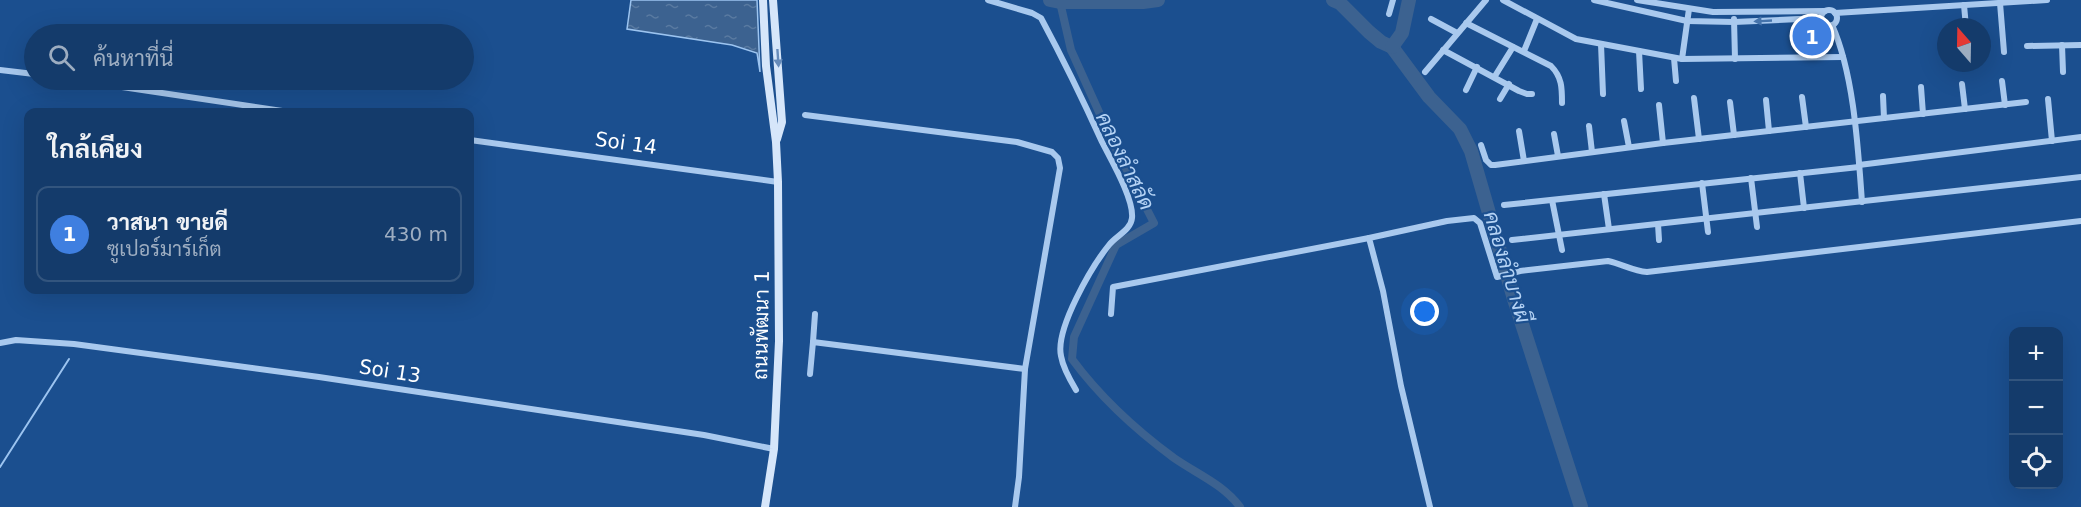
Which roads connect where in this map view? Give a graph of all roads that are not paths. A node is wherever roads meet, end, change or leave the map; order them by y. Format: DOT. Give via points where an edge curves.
graph roads {
  1 [pos="763,0"];
  2 [pos="773,0"];
  3 [pos="988,0"];
  4 [pos="1393,0"];
  5 [pos="1503,0"];
  6 [pos="1594,0"];
  7 [pos="1637,0"];
  8 [pos="1830,0"];
  9 [pos="2047,0"];
  10 [pos="1481,1"];
  11 [pos="2000,3"];
  12 [pos="1964,5"];
  13 [pos="1636,9"];
  14 [pos="1689,9"];
  15 [pos="1830,11"];
  16 [pos="1734,12"];
  17 [pos="1389,14"];
  18 [pos="1821,18"];
  19 [pos="1965,18"];
  20 [pos="1431,19"];
  21 [pos="1537,19"];
  22 [pos="1687,21"];
  23 [pos="1734,22"];
  24 [pos="1466,23"];
  25 [pos="1832,25"];
  26 [pos="1457,33"];
  27 [pos="1601,44"];
  28 [pos="2062,45"];
  29 [pos="2081,45"];
  30 [pos="2027,46"];
  31 [pos="1513,47"];
  32 [pos="1443,50"];
  33 [pos="1524,51"];
  34 [pos="1638,51"];
  35 [pos="2004,52"];
  36 [pos="1844,57"];
  37 [pos="1674,58"];
  38 [pos="1682,59"];
  39 [pos="1735,59"];
  40 [pos="1477,67"];
  41 [pos="0,70"];
  42 [pos="1425,72"];
  43 [pos="2063,72"];
  44 [pos="24,73"];
  45 [pos="1495,76"];
  46 [pos="1676,81"];
  47 [pos="2002,81"];
  48 [pos="1509,84"];
  49 [pos="1962,84"];
  50 [pos="1921,87"];
  51 [pos="1641,89"];
  52 [pos="142,90"];
  53 [pos="1466,90"];
  54 [pos="1532,94"];
  55 [pos="1603,94"];
  56 [pos="1883,96"];
  57 [pos="1802,97"];
  58 [pos="1694,98"];
  59 [pos="1500,99"];
  60 [pos="2048,99"];
  61 [pos="1766,100"];
  62 [pos="1731,102"];
  63 [pos="2026,102"];
  64 [pos="1562,103"];
  65 [pos="1659,105"];
  66 [pos="2005,105"];
  67 [pos="262,108"];
  68 [pos="1965,109"];
  69 [pos="1923,114"];
  70 [pos="805,115"];
  71 [pos="1884,118"];
  72 [pos="1624,121"];
  73 [pos="1854,122"];
  74 [pos="1589,126"];
  75 [pos="1806,127"];
  76 [pos="1519,131"];
  77 [pos="1769,131"];
  78 [pos="1554,134"];
  79 [pos="1734,135"];
  80 [pos="2081,137"];
  81 [pos="1699,139"];
  82 [pos="474,141"];
  83 [pos="2052,141"];
  84 [pos="776,142"];
  85 [pos="1663,143"];
  86 [pos="1481,145"];
  87 [pos="1629,147"];
  88 [pos="1592,152"];
  89 [pos="1558,156"];
  90 [pos="1524,161"];
  91 [pos="1859,166"];
  92 [pos="1800,173"];
  93 [pos="2081,177"];
  94 [pos="1750,178"];
  95 [pos="778,182"];
  96 [pos="1702,183"];
  97 [pos="1604,194"];
  98 [pos="1552,200"];
  99 [pos="1862,202"];
  100 [pos="1504,206"];
  101 [pos="1804,208"];
  102 [pos="1755,213"];
  103 [pos="1706,218"];
  104 [pos="2081,221"];
  105 [pos="1658,224"];
  106 [pos="1757,227"];
  107 [pos="1609,229"];
  108 [pos="1708,232"];
  109 [pos="1559,235"];
  110 [pos="1369,238"];
  111 [pos="1512,240"];
  112 [pos="1659,240"];
  113 [pos="1562,250"];
  114 [pos="814,314"];
  115 [pos="1111,314"];
  116 [pos="813,342"];
  117 [pos="0,343"];
  118 [pos="1025,369"];
  119 [pos="810,374"];
  120 [pos="1076,390"];
  121 [pos="774,449"];
  122 [pos="765,507"];
  123 [pos="1015,507"];
  124 [pos="1430,507"];
  1 -- 84 [label="main road" via="766,66"];
  2 -- 84 [label="main road, one-way" via="782,122"];
  3 -- 120 [label="street" via="1041,18 1087,107 1132,209 1132,220 1101,255 1063,330 1060,356"];
  4 -- 17 [label="street"];
  5 -- 21 [label="street"];
  6 -- 13 [label="street"];
  7 -- 13 [label="street"];
  7 -- 14 [label="street"];
  8 -- 15 [label="street"];
  9 -- 11 [label="street"];
  10 -- 24 [label="street"];
  11 -- 12 [label="street"];
  11 -- 35 [label="street"];
  12 -- 15 [label="street"];
  12 -- 19 [label="street"];
  13 -- 22 [label="street"];
  14 -- 16 [label="street"];
  14 -- 22 [label="street"];
  15 -- 16 [label="street"];
  15 -- 18 [label="street"];
  15 -- 25 [label="street" via="1837,18"];
  16 -- 23 [label="street"];
  18 -- 23 [label="street, one-way"];
  18 -- 25 [label="street" via="1824,24"];
  20 -- 26 [label="street"];
  21 -- 27 [label="street" via="1576,39"];
  21 -- 33 [label="street"];
  22 -- 23 [label="street"];
  22 -- 38 [label="street"];
  23 -- 39 [label="street"];
  24 -- 26 [label="street"];
  24 -- 31 [label="street"];
  25 -- 36 [label="street"];
  26 -- 32 [label="street"];
  27 -- 34 [label="street"];
  27 -- 55 [label="street"];
  28 -- 29 [label="street"];
  28 -- 30 [label="street"];
  28 -- 43 [label="street"];
  31 -- 33 [label="street"];
  31 -- 45 [label="street"];
  32 -- 40 [label="street"];
  32 -- 42 [label="street"];
  33 -- 64 [label="street" via="1557,72"];
  34 -- 37 [label="street"];
  34 -- 51 [label="street"];
  36 -- 39 [label="street"];
  36 -- 73 [label="street"];
  37 -- 38 [label="street"];
  37 -- 46 [label="street"];
  38 -- 39 [label="street"];
  40 -- 45 [label="street"];
  40 -- 53 [label="street"];
  41 -- 44 [label="street"];
  45 -- 48 [label="street"];
  47 -- 66 [label="street"];
  48 -- 54 [label="street"];
  48 -- 59 [label="street"];
  49 -- 68 [label="street"];
  50 -- 69 [label="street"];
  52 -- 67 [label="street"];
  56 -- 71 [label="street"];
  57 -- 75 [label="street"];
  58 -- 81 [label="street"];
  60 -- 83 [label="street"];
  61 -- 77 [label="street"];
  62 -- 79 [label="street"];
  63 -- 66 [label="street"];
  65 -- 85 [label="street"];
  66 -- 68 [label="street"];
  68 -- 69 [label="street"];
  69 -- 71 [label="street"];
  70 -- 118 [label="street" via="1014,142 1052,152 1058,158 1060,168"];
  71 -- 73 [label="street"];
  72 -- 87 [label="street"];
  73 -- 75 [label="street"];
  73 -- 91 [label="street"];
  74 -- 88 [label="street"];
  75 -- 77 [label="street"];
  76 -- 90 [label="street"];
  77 -- 79 [label="street"];
  78 -- 89 [label="street"];
  79 -- 81 [label="street"];
  80 -- 83 [label="street"];
  81 -- 85 [label="street"];
  82 -- 95 [label="street, Soi 14"];
  83 -- 91 [label="street"];
  84 -- 95 [label="main road, ถนนพัฒนา 1"];
  85 -- 87 [label="street"];
  86 -- 90 [label="street" via="1491,165"];
  87 -- 88 [label="street"];
  88 -- 89 [label="street"];
  89 -- 90 [label="street"];
  91 -- 92 [label="street"];
  91 -- 99 [label="street"];
  92 -- 94 [label="street"];
  92 -- 101 [label="street"];
  93 -- 99 [label="street"];
  94 -- 96 [label="street"];
  94 -- 102 [label="street"];
  95 -- 121 [label="main road, ถนนพัฒนา 1" via="779,341"];
  96 -- 97 [label="street"];
  96 -- 103 [label="street"];
  97 -- 98 [label="street"];
  97 -- 107 [label="street"];
  98 -- 100 [label="street"];
  98 -- 109 [label="street"];
  99 -- 101 [label="street"];
  101 -- 102 [label="street"];
  102 -- 103 [label="street"];
  102 -- 106 [label="street"];
  103 -- 105 [label="street"];
  103 -- 108 [label="street"];
  104 -- 110 [label="street" via="1647,272 1608,261 1497,277 1480,223 1473,218"];
  105 -- 107 [label="street"];
  105 -- 112 [label="street"];
  107 -- 109 [label="street"];
  109 -- 111 [label="street"];
  109 -- 113 [label="street"];
  110 -- 115 [label="street" via="1113,287"];
  110 -- 124 [label="street"];
  114 -- 116 [label="street"];
  116 -- 118 [label="street"];
  116 -- 119 [label="street"];
  117 -- 121 [label="street, Soi 13" via="16,340 74,344 319,377"];
  118 -- 123 [label="street"];
  121 -- 122 [label="main road, ถนนพัฒนา 1"];
}
